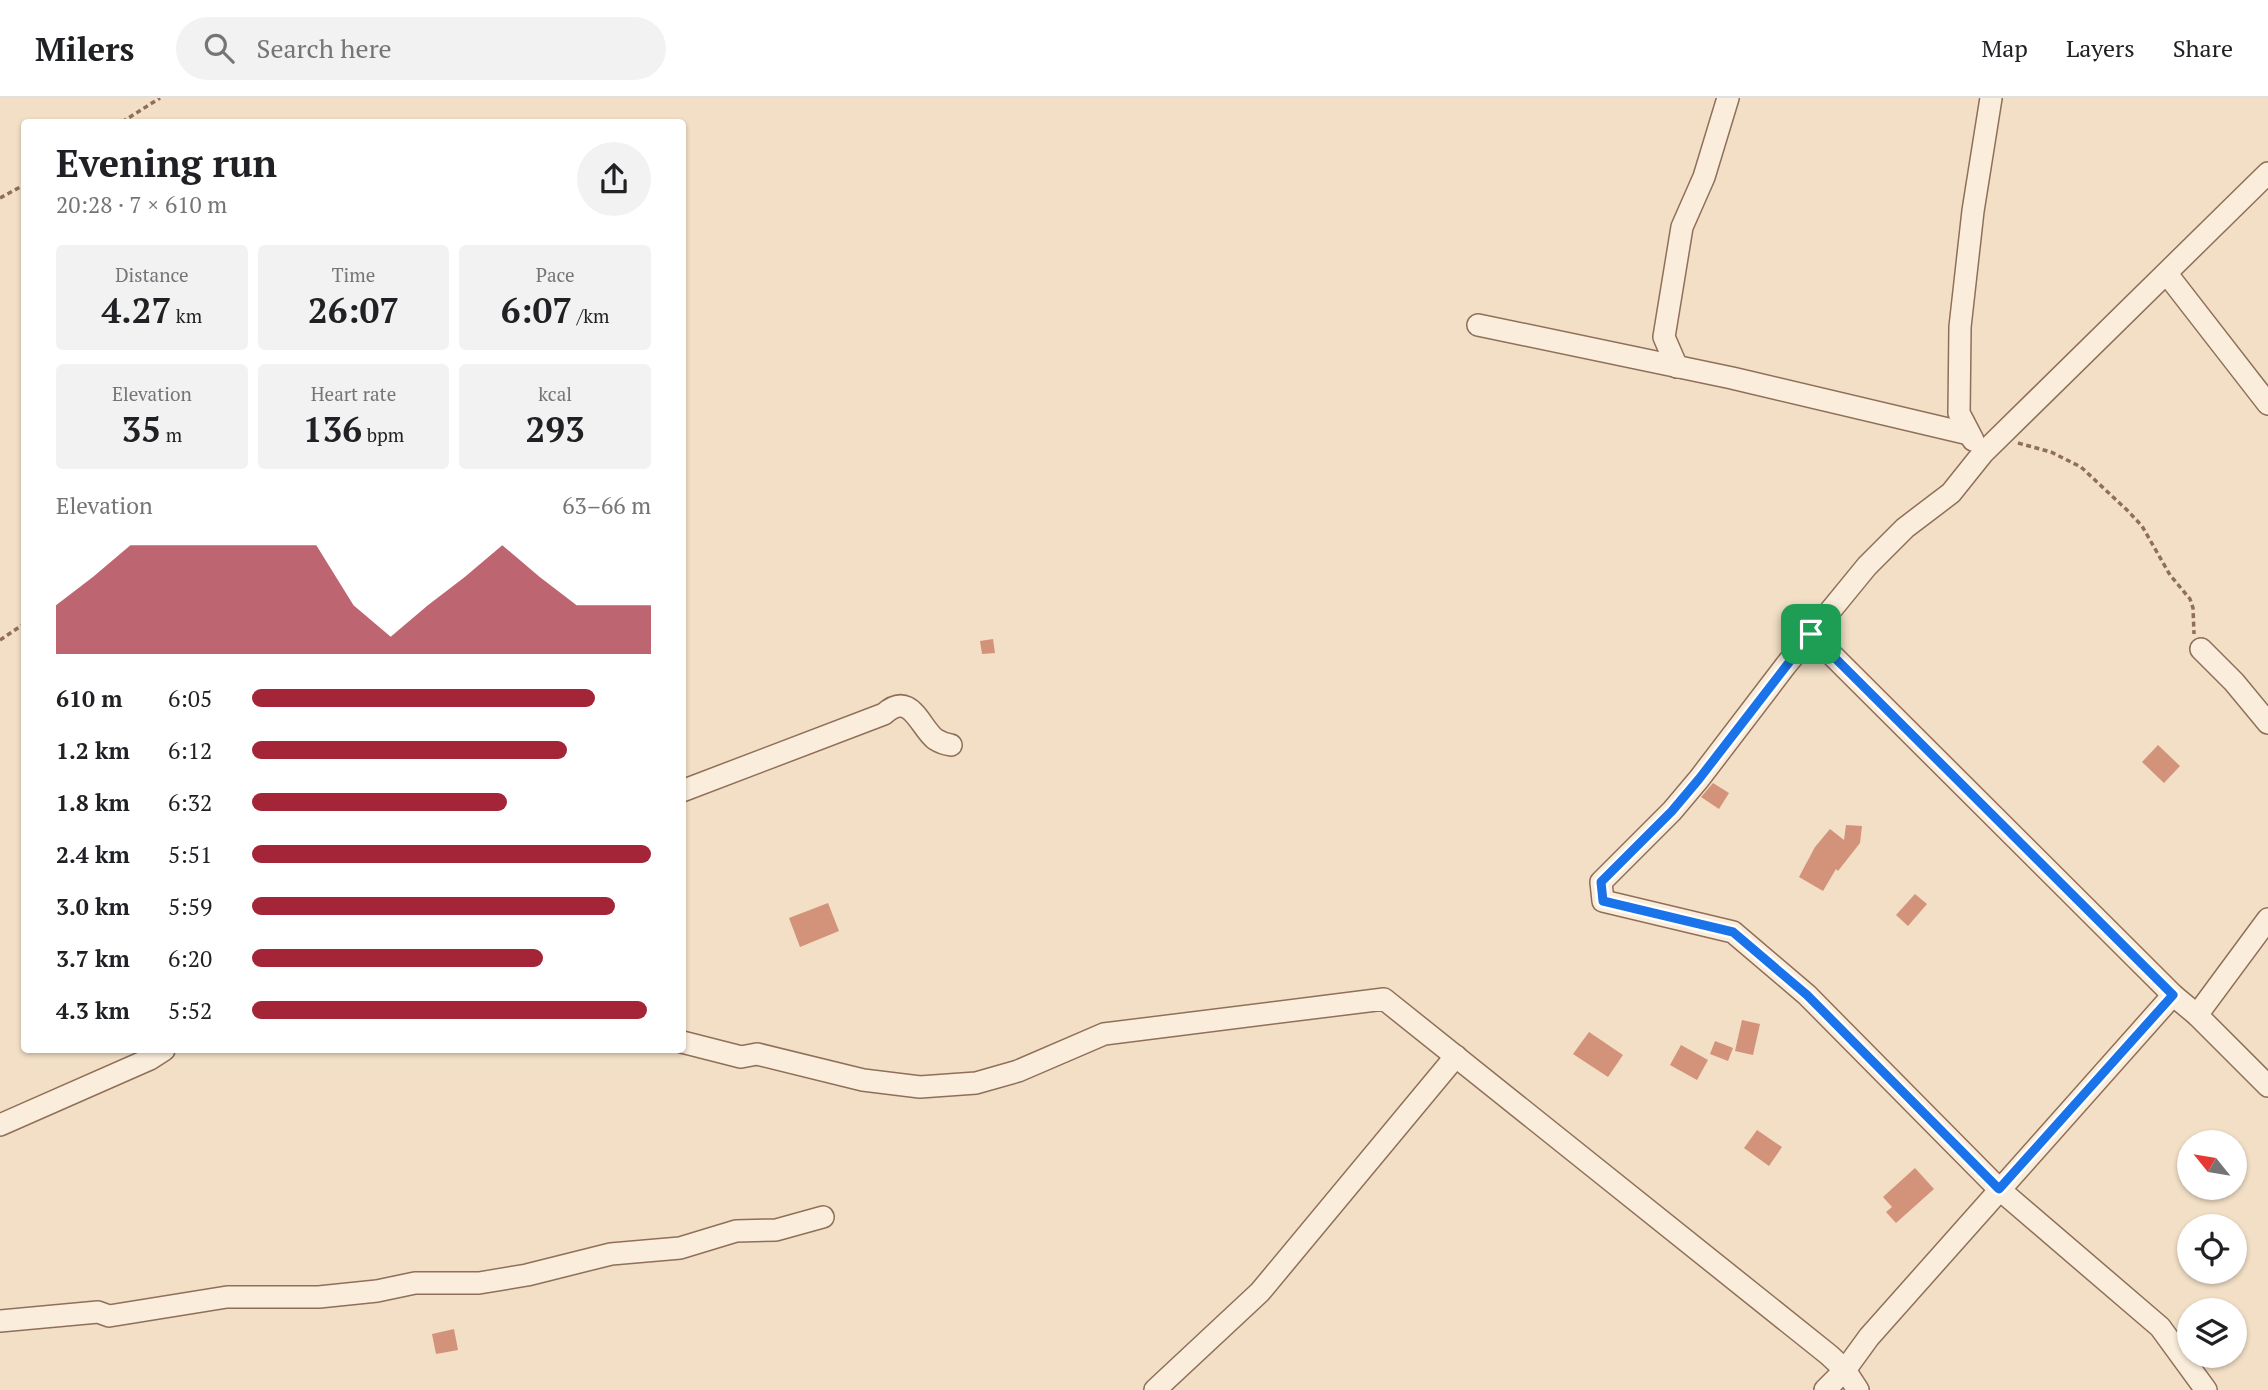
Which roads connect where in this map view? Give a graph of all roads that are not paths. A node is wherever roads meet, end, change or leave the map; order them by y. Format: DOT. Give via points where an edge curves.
graph roads {
  1 [pos="1728,98"];
  2 [pos="1991,98"];
  3 [pos="2268,173"];
  4 [pos="2167,274"];
  5 [pos="1478,325"];
  6 [pos="1677,367"];
  7 [pos="2268,404"];
  8 [pos="1969,433"];
  9 [pos="1990,445"];
  10 [pos="1811,634"];
  11 [pos="2201,649"];
  12 [pos="2268,723"];
  13 [pos="951,745"];
  14 [pos="686,789"];
  15 [pos="2268,919"];
  16 [pos="2173,995"];
  17 [pos="2197,1015"];
  18 [pos="686,1043"];
  19 [pos="159,1053"];
  20 [pos="1456,1056"];
  21 [pos="2268,1086"];
  22 [pos="0,1125"];
  23 [pos="1999,1189"];
  24 [pos="823,1217"];
  25 [pos="0,1321"];
  26 [pos="1845,1370"];
  27 [pos="1155,1390"];
  28 [pos="1825,1390"];
  29 [pos="1858,1390"];
  30 [pos="2206,1390"];
  1 -- 6 [label="street" via="1704,177 1682,227 1664,337"];
  2 -- 8 [label="street" via="1960,327 1959,413"];
  3 -- 4 [label="street"];
  4 -- 7 [label="street"];
  4 -- 9 [label="street"];
  5 -- 6 [label="street"];
  6 -- 8 [label="street"];
  8 -- 9 [label="street"];
  9 -- 10 [label="street" via="1951,494 1905,528 1867,566"];
  10 -- 16 [label="street"];
  10 -- 23 [label="street" via="1672,811 1601,882 1603,901 1733,932 1807,995"];
  11 -- 12 [label="street"];
  13 -- 14 [label="street" via="932,737 914,712 892,707 884,714"];
  15 -- 17 [label="street"];
  16 -- 17 [label="street"];
  16 -- 23 [label="street"];
  17 -- 21 [label="street"];
  18 -- 20 [label="street" via="741,1057 769,1056 863,1080 920,1087 976,1083 1018,1071 1104,1034 1384,999"];
  19 -- 22 [label="street"];
  20 -- 26 [label="street"];
  20 -- 27 [label="street" via="1260,1292"];
  23 -- 26 [label="street"];
  23 -- 30 [label="street" via="2160,1328"];
  24 -- 25 [label="street" via="776,1230 736,1231 680,1248 611,1254 479,1283 415,1283 319,1297 227,1297 109,1316 98,1312"];
  26 -- 28 [label="street"];
  26 -- 29 [label="street"];
}
